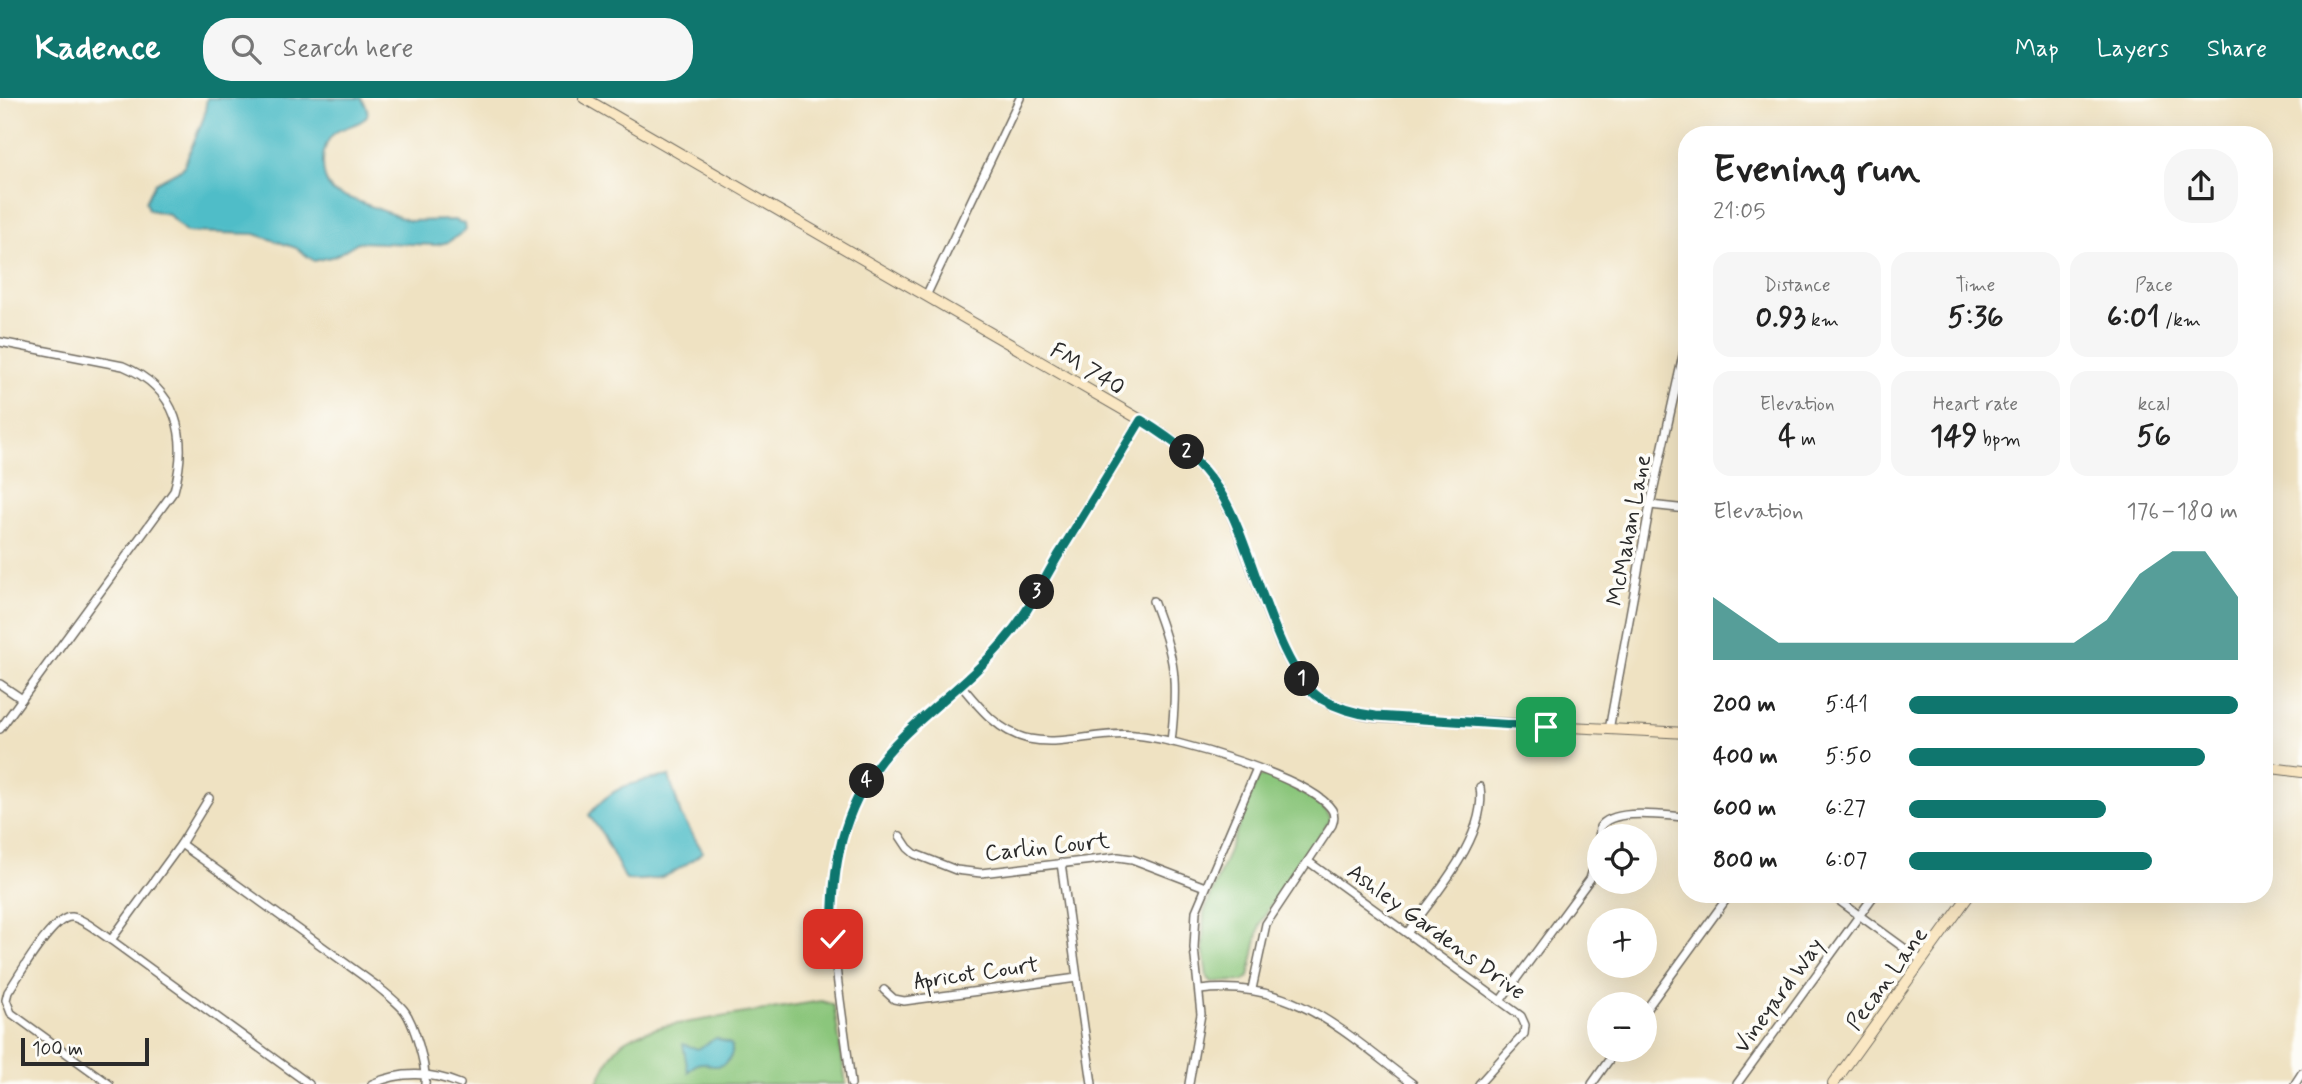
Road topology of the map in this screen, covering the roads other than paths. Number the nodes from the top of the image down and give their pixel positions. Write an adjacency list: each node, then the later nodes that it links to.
1 (584, 98): 3 (main road, FM 740 / FM 740)
2 (1020, 98): 3 (street)
3 (926, 296): 6 (main road, FM 740 / FM 740)
4 (0, 342): 12 (street)
5 (1678, 378): 7 (street, McMahan Lane)
6 (1141, 420): 11 (street); 14 (main road, FM 740 / FM 740)
7 (1650, 505): 8 (street); 14 (street, McMahan Lane)
8 (1678, 508)
9 (1153, 601): 16 (street)
10 (0, 684): 12 (street)
11 (960, 684): 16 (street); 50 (street)
12 (22, 699): 13 (street)
13 (0, 729)
14 (1609, 730): 15 (main road, FM 740 / FM 740)
15 (1678, 733)
16 (1171, 742): 17 (street)
17 (1257, 768): 25 (street); 27 (street)
18 (2273, 769): 19 (main road)
19 (2302, 772)
20 (1480, 788): 33 (street)
21 (209, 798): 24 (street)
22 (1678, 817): 41 (street)
23 (900, 836): 26 (street, Carlin Court)
24 (181, 844): 34 (street); 44 (street)
25 (1309, 862): 33 (street, Ashley Gardens Drive); 37 (street)
26 (1061, 863): 27 (street, Carlin Court); 36 (street)
27 (1205, 887): 39 (street)
28 (1723, 903): 40 (street)
29 (1842, 903): 32 (street)
30 (1868, 903): 32 (street, Vineyard Way)
31 (1964, 903): 35 (main road, Pecan Lane)
32 (1859, 916): 35 (street); 56 (street, Vineyard Way)
33 (1408, 932): 41 (street, Ashley Gardens Drive)
34 (111, 940): 45 (street); 46 (street)
35 (1922, 961): 57 (main road, Pecan Lane)
36 (1077, 978): 38 (street, Apricot Court); 51 (street)
37 (1252, 989): 39 (street); 53 (street)
38 (884, 990)
39 (1200, 990): 52 (street)
40 (1657, 994)
41 (1500, 1001): 54 (street, Ashley Gardens Drive)
42 (1608, 1062): 55 (street)
43 (2302, 1073): 58 (street)
44 (426, 1074): 47 (street); 48 (street); 49 (street)
45 (109, 1084)
46 (309, 1084)
47 (372, 1084)
48 (425, 1084)
49 (460, 1084)
50 (851, 1084)
51 (1092, 1084)
52 (1189, 1084)
53 (1413, 1084)
54 (1479, 1084)
55 (1592, 1084)
56 (1737, 1084)
57 (1833, 1084)
58 (2295, 1084)

